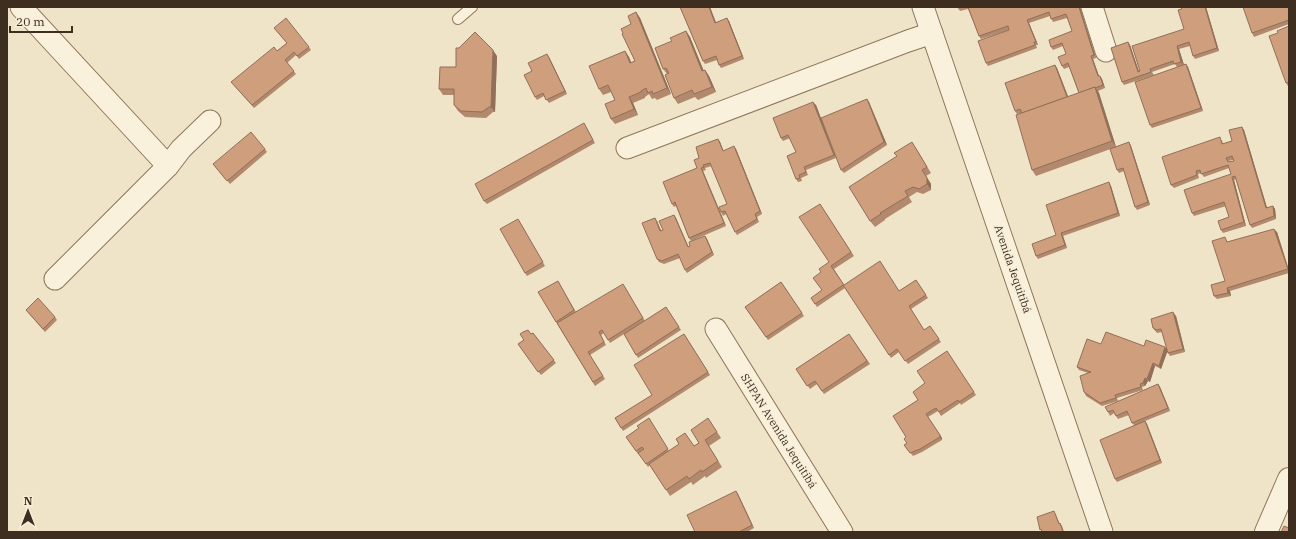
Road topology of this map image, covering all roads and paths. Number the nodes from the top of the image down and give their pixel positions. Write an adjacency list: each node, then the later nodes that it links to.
1 (20, 7): 10 (street)
2 (472, 7): 5 (lane)
3 (924, 7): 6 (street, Avenida Jequitibá)
4 (1092, 7): 7 (street)
5 (458, 19)
6 (932, 33): 9 (street); 15 (street, Avenida Jequitibá)
7 (1106, 51)
8 (210, 121): 10 (street)
9 (627, 148)
10 (168, 166): 11 (street)
11 (55, 279)
12 (716, 329): 14 (street, SHPAN Avenida Jequitibá)
13 (1289, 479): 16 (street)
14 (842, 532)
15 (1102, 532)
16 (1266, 532)

